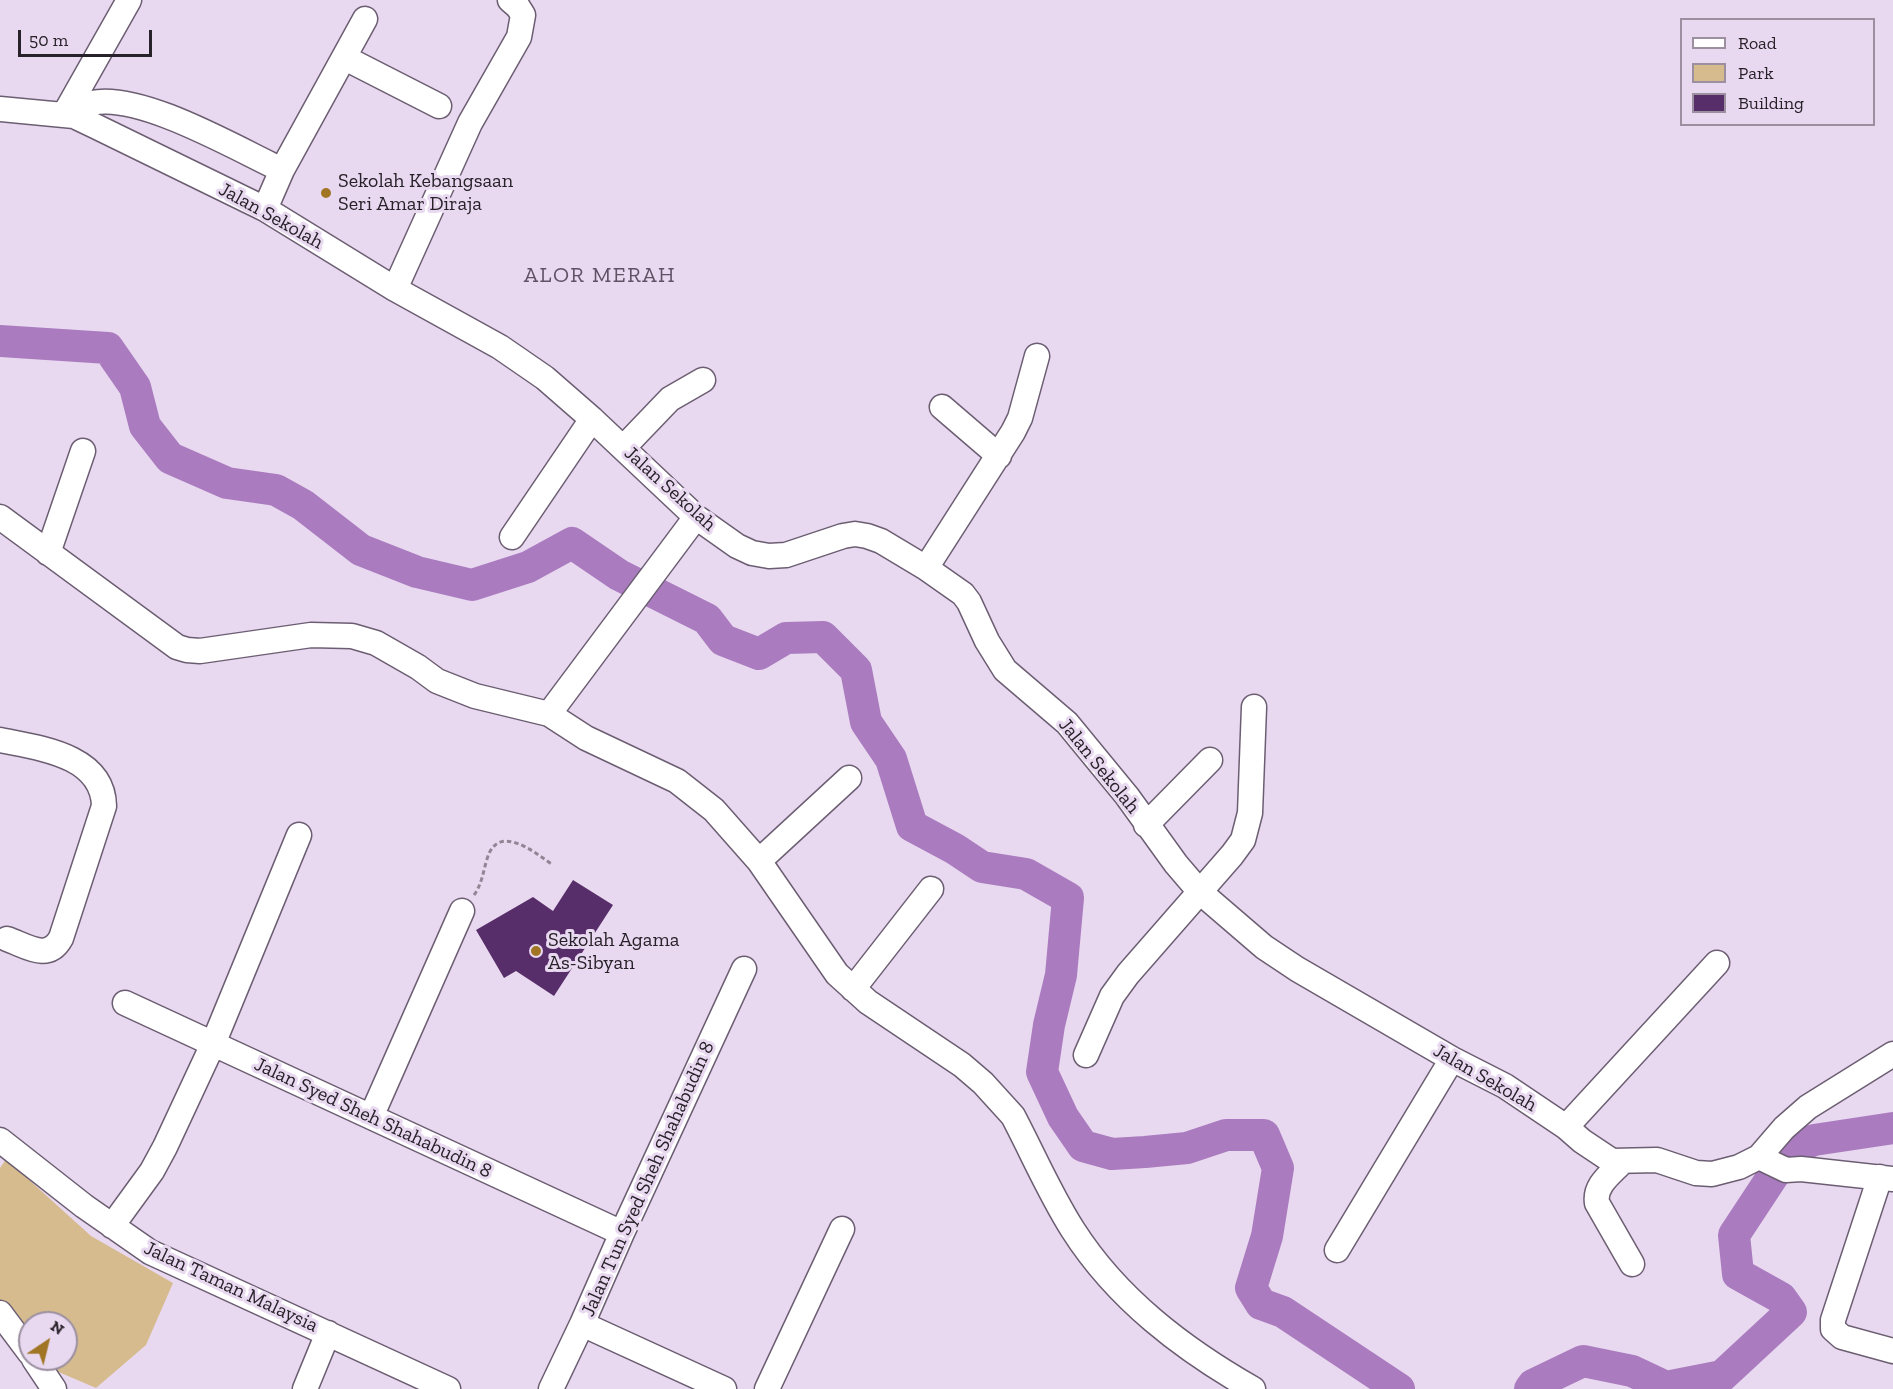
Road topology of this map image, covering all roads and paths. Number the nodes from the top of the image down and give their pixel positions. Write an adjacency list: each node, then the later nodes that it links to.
1 (129, 0): 7 (street)
2 (510, 0): 10 (street)
3 (365, 19): 4 (street)
4 (345, 58): 5 (street); 8 (street)
5 (439, 106)
6 (0, 108): 7 (street, Jalan Sekolah)
7 (69, 116): 8 (street); 9 (street, Jalan Sekolah)
8 (282, 170): 9 (street)
9 (265, 209): 10 (street, Jalan Sekolah)
10 (395, 290): 14 (street, Jalan Sekolah)
11 (1036, 356): 17 (street)
12 (703, 380): 15 (street)
13 (942, 407): 17 (street)
14 (592, 419): 15 (street, Jalan Sekolah); 20 (street)
15 (623, 448): 19 (street, Jalan Sekolah)
16 (83, 451): 21 (street)
17 (999, 456): 22 (street)
18 (0, 517): 21 (street)
19 (696, 517): 22 (street, Jalan Sekolah); 24 (street)
20 (512, 537)
21 (48, 553): 24 (street)
22 (926, 568): 28 (street, Jalan Sekolah)
23 (1254, 706): 33 (street)
24 (549, 714): 30 (street)
25 (0, 740): 35 (street)
26 (1210, 760): 28 (street)
27 (849, 778): 30 (street)
28 (1146, 825): 33 (street, Jalan Sekolah)
29 (299, 835): 40 (street)
30 (759, 861): 38 (street)
31 (554, 864): 34 (path)
32 (931, 889): 38 (street)
33 (1200, 892): 42 (street); 43 (street, Jalan Sekolah)
34 (462, 911): 44 (street)
35 (7, 939)
36 (1717, 963): 45 (street)
37 (744, 969): 52 (street, Jalan Tun Syed Sheh Shahabudin 8)
38 (853, 989): 67 (street)
39 (124, 1003): 40 (street, Jalan Syed Sheh Shahabudin 8)
40 (213, 1044): 44 (street, Jalan Syed Sheh Shahabudin 8); 50 (street)
41 (1893, 1054): 48 (street, Jalan Sekolah)
42 (1086, 1055)
43 (1452, 1059): 45 (street, Jalan Sekolah); 53 (street)
44 (371, 1117): 52 (street, Jalan Syed Sheh Shahabudin 8)
45 (1566, 1127): 47 (street, Jalan Sekolah)
46 (0, 1140): 50 (street, Jalan Taman Malaysia)
47 (1623, 1161): 48 (street, Jalan Sekolah); 54 (street)
48 (1771, 1163): 49 (street)
49 (1886, 1178): 59 (street)
50 (112, 1226): 57 (street, Jalan Taman Malaysia)
51 (842, 1229): 66 (street)
52 (622, 1233): 56 (street, Jalan Tun Syed Sheh Shahabudin 8)
53 (1337, 1250)
54 (1632, 1264)
55 (0, 1313): 58 (street)
56 (582, 1324): 64 (street, Jalan Tun Syed Sheh Shahabudin 8); 65 (street)
57 (328, 1333): 62 (street); 63 (street, Jalan Taman Malaysia)
58 (18, 1337)
59 (1893, 1351)
60 (42, 1371): 61 (street)
61 (54, 1389)
62 (305, 1389)
63 (448, 1389)
64 (551, 1389)
65 (724, 1389)
66 (767, 1389)
67 (1253, 1389)

